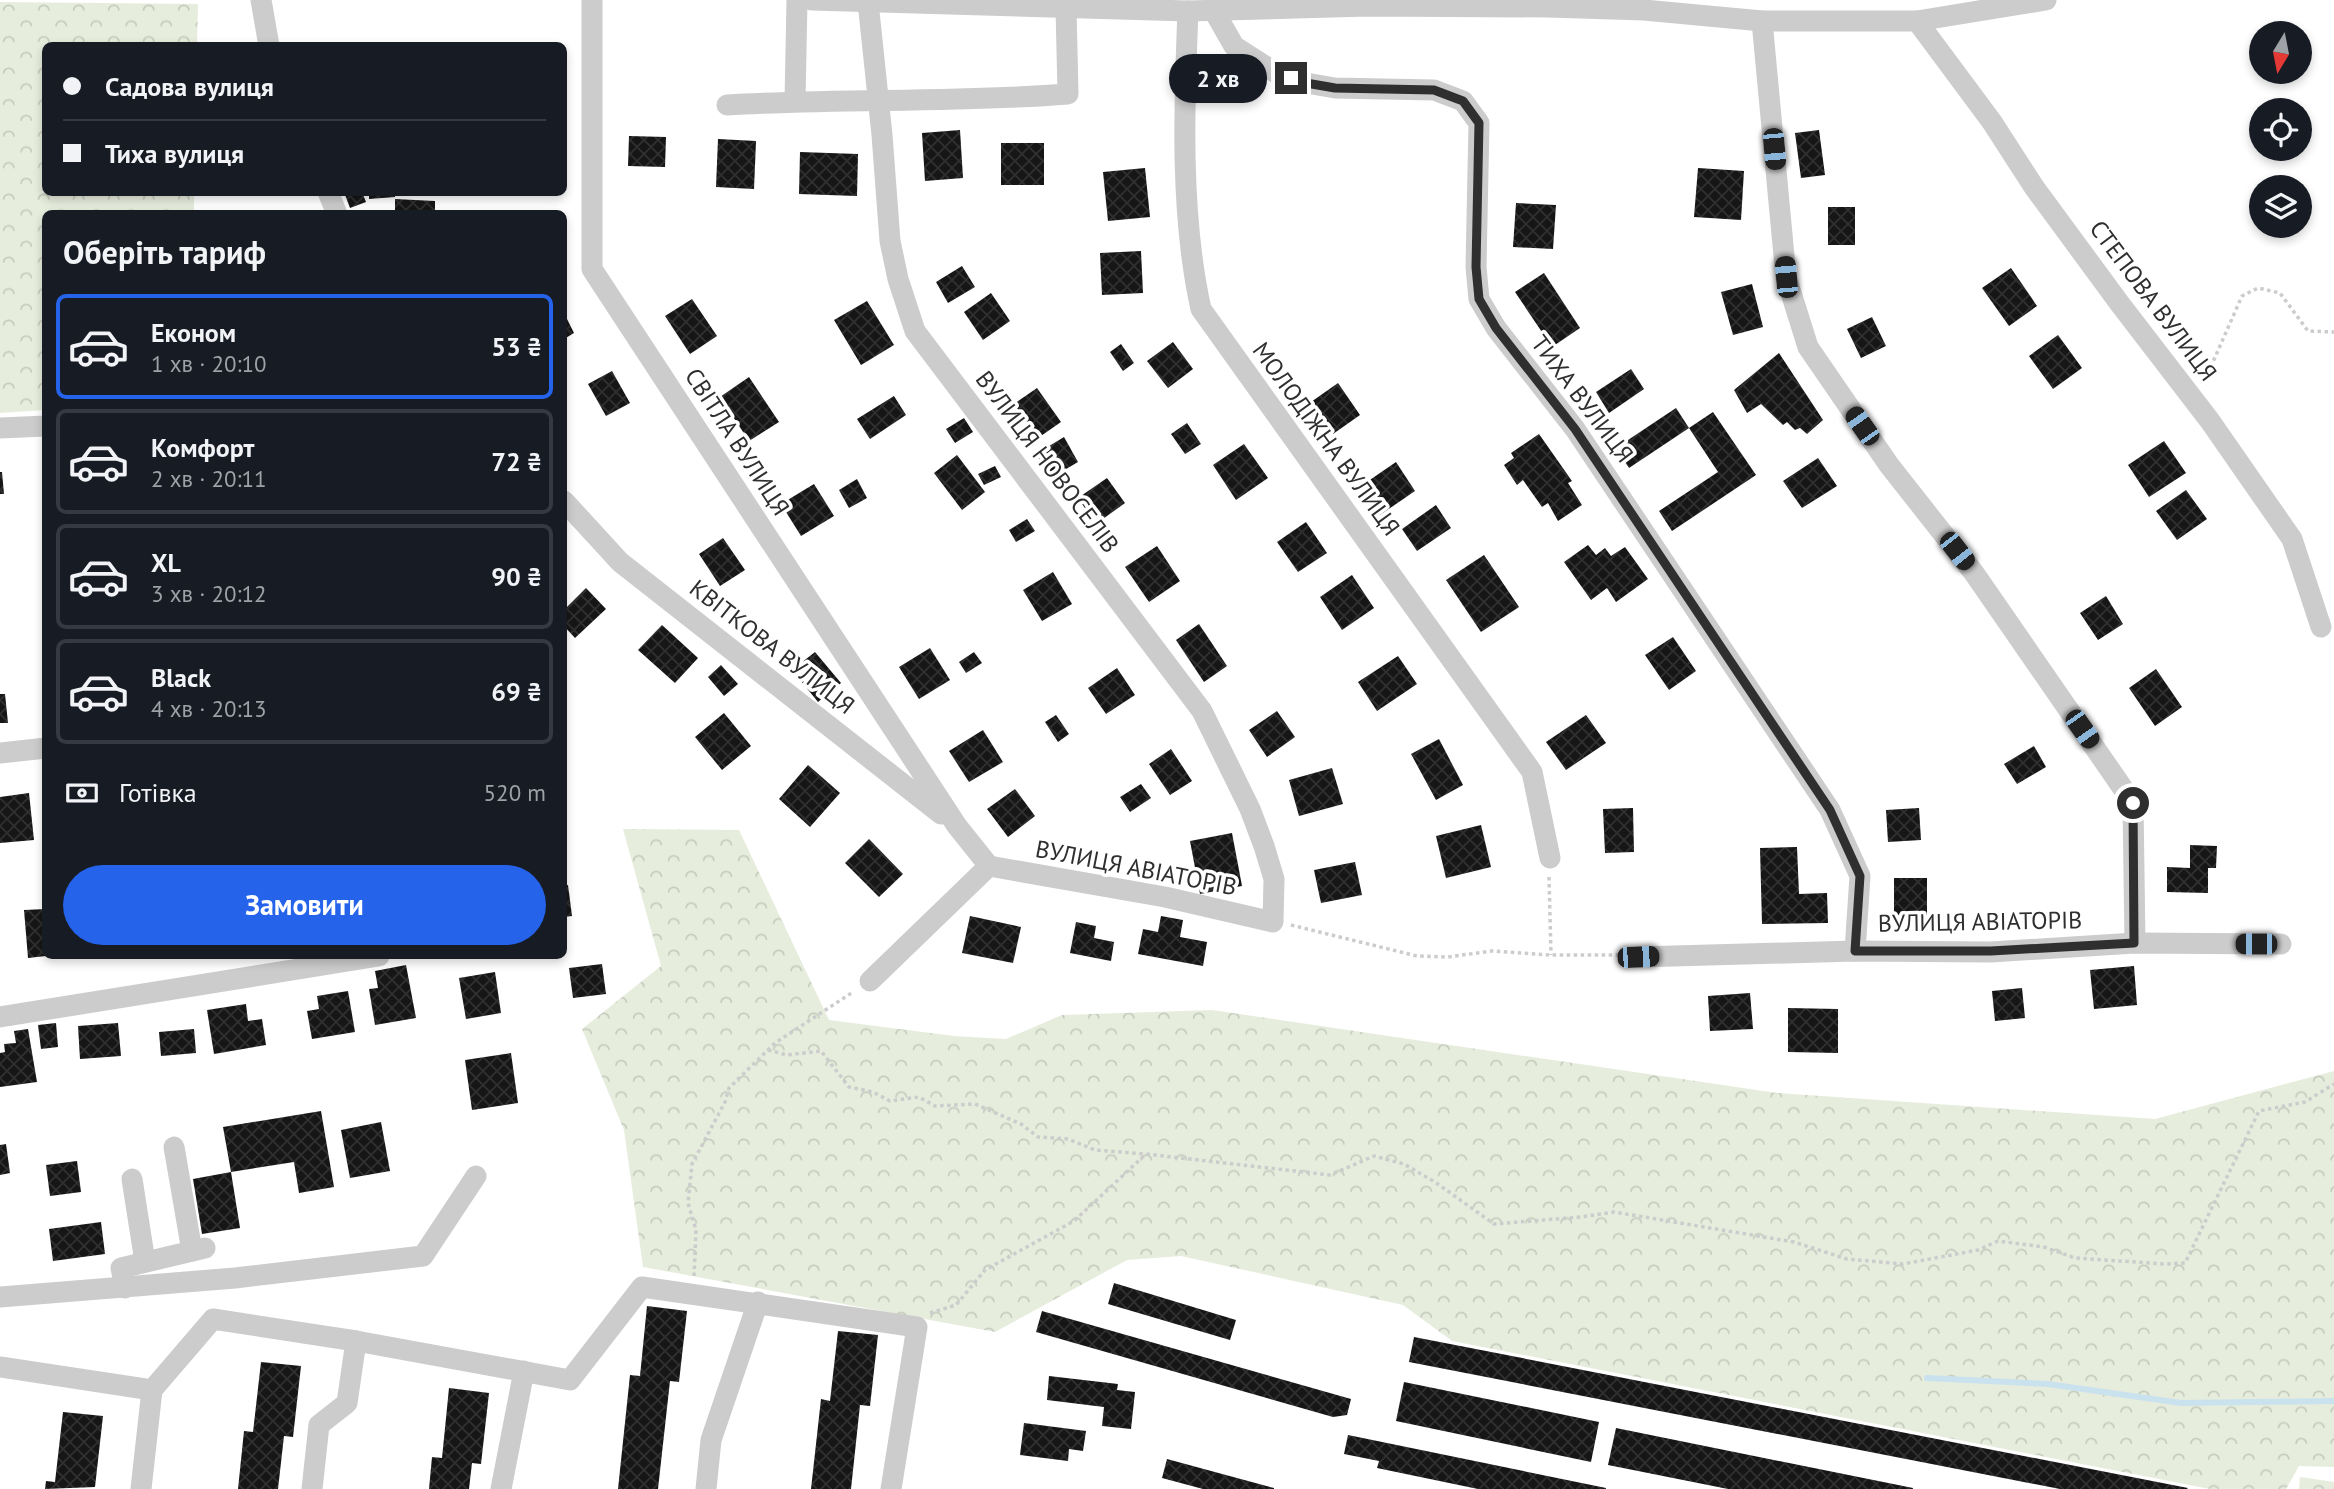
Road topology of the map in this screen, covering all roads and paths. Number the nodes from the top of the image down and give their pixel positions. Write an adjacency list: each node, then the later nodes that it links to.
1 (261, 0): 12 (street)
2 (592, 0): 24 (street, СВІТЛА ВУЛИЦЯ)
3 (797, 0): 13 (street)
4 (812, 0): 6 (street)
5 (2046, 0): 11 (street)
6 (867, 2): 7 (street); 14 (street, ВУЛИЦЯ НОВОСЕЛІВ)
7 (1066, 8): 8 (street); 14 (street)
8 (1188, 11): 9 (street); 25 (street, МОЛОДІЖНА ВУЛИЦЯ)
9 (1214, 11): 10 (street); 30 (street, ТИХА ВУЛИЦЯ)
10 (1762, 21): 11 (street); 28 (street)
11 (1917, 21): 17 (street, СТЕПОВА ВУЛИЦЯ)
12 (269, 42)
13 (795, 101): 14 (street); 15 (street)
14 (877, 101): 27 (street, ВУЛИЦЯ НОВОСЕЛІВ)
15 (727, 106)
16 (2334, 332): 17 (path)
17 (2195, 402): 21 (street, СТЕПОВА ВУЛИЦЯ)
18 (42, 426): 19 (street)
19 (0, 428)
20 (567, 504): 24 (street, КВІТКОВА ВУЛИЦЯ)
21 (2320, 626)
22 (42, 748): 23 (street)
23 (0, 753)
24 (957, 826): 26 (street, СВІТЛА ВУЛИЦЯ)
25 (1550, 858): 31 (path)
26 (989, 866): 27 (street, ВУЛИЦЯ АВІАТОРІВ); 34 (street)
27 (1273, 922): 31 (path)
28 (2134, 943): 29 (street, ВУЛИЦЯ АВІАТОРІВ); 30 (street, ВУЛИЦЯ АВІАТОРІВ)
29 (2281, 944)
30 (1855, 951): 32 (street, ВУЛИЦЯ АВІАТОРІВ)
31 (1551, 955): 32 (path)
32 (1638, 957)
33 (360, 959): 35 (street)
34 (870, 981): 36 (path)
35 (0, 1017)
36 (768, 1050): 39 (path); 44 (path)
37 (2334, 1084): 39 (path)
38 (174, 1147): 42 (street)
39 (1146, 1154): 47 (path)
40 (476, 1176): 43 (street)
41 (132, 1179): 42 (street)
42 (145, 1262): 43 (street)
43 (125, 1288): 45 (street)
44 (693, 1293): 46 (street); 50 (street)
45 (0, 1297)
46 (758, 1302): 47 (street); 55 (street)
47 (898, 1324): 56 (street)
48 (356, 1341): 50 (street); 51 (street); 53 (street)
49 (0, 1367): 51 (street)
50 (524, 1371): 54 (street)
51 (152, 1390): 52 (street)
52 (141, 1489)
53 (312, 1489)
54 (501, 1489)
55 (706, 1489)
56 (891, 1489)

